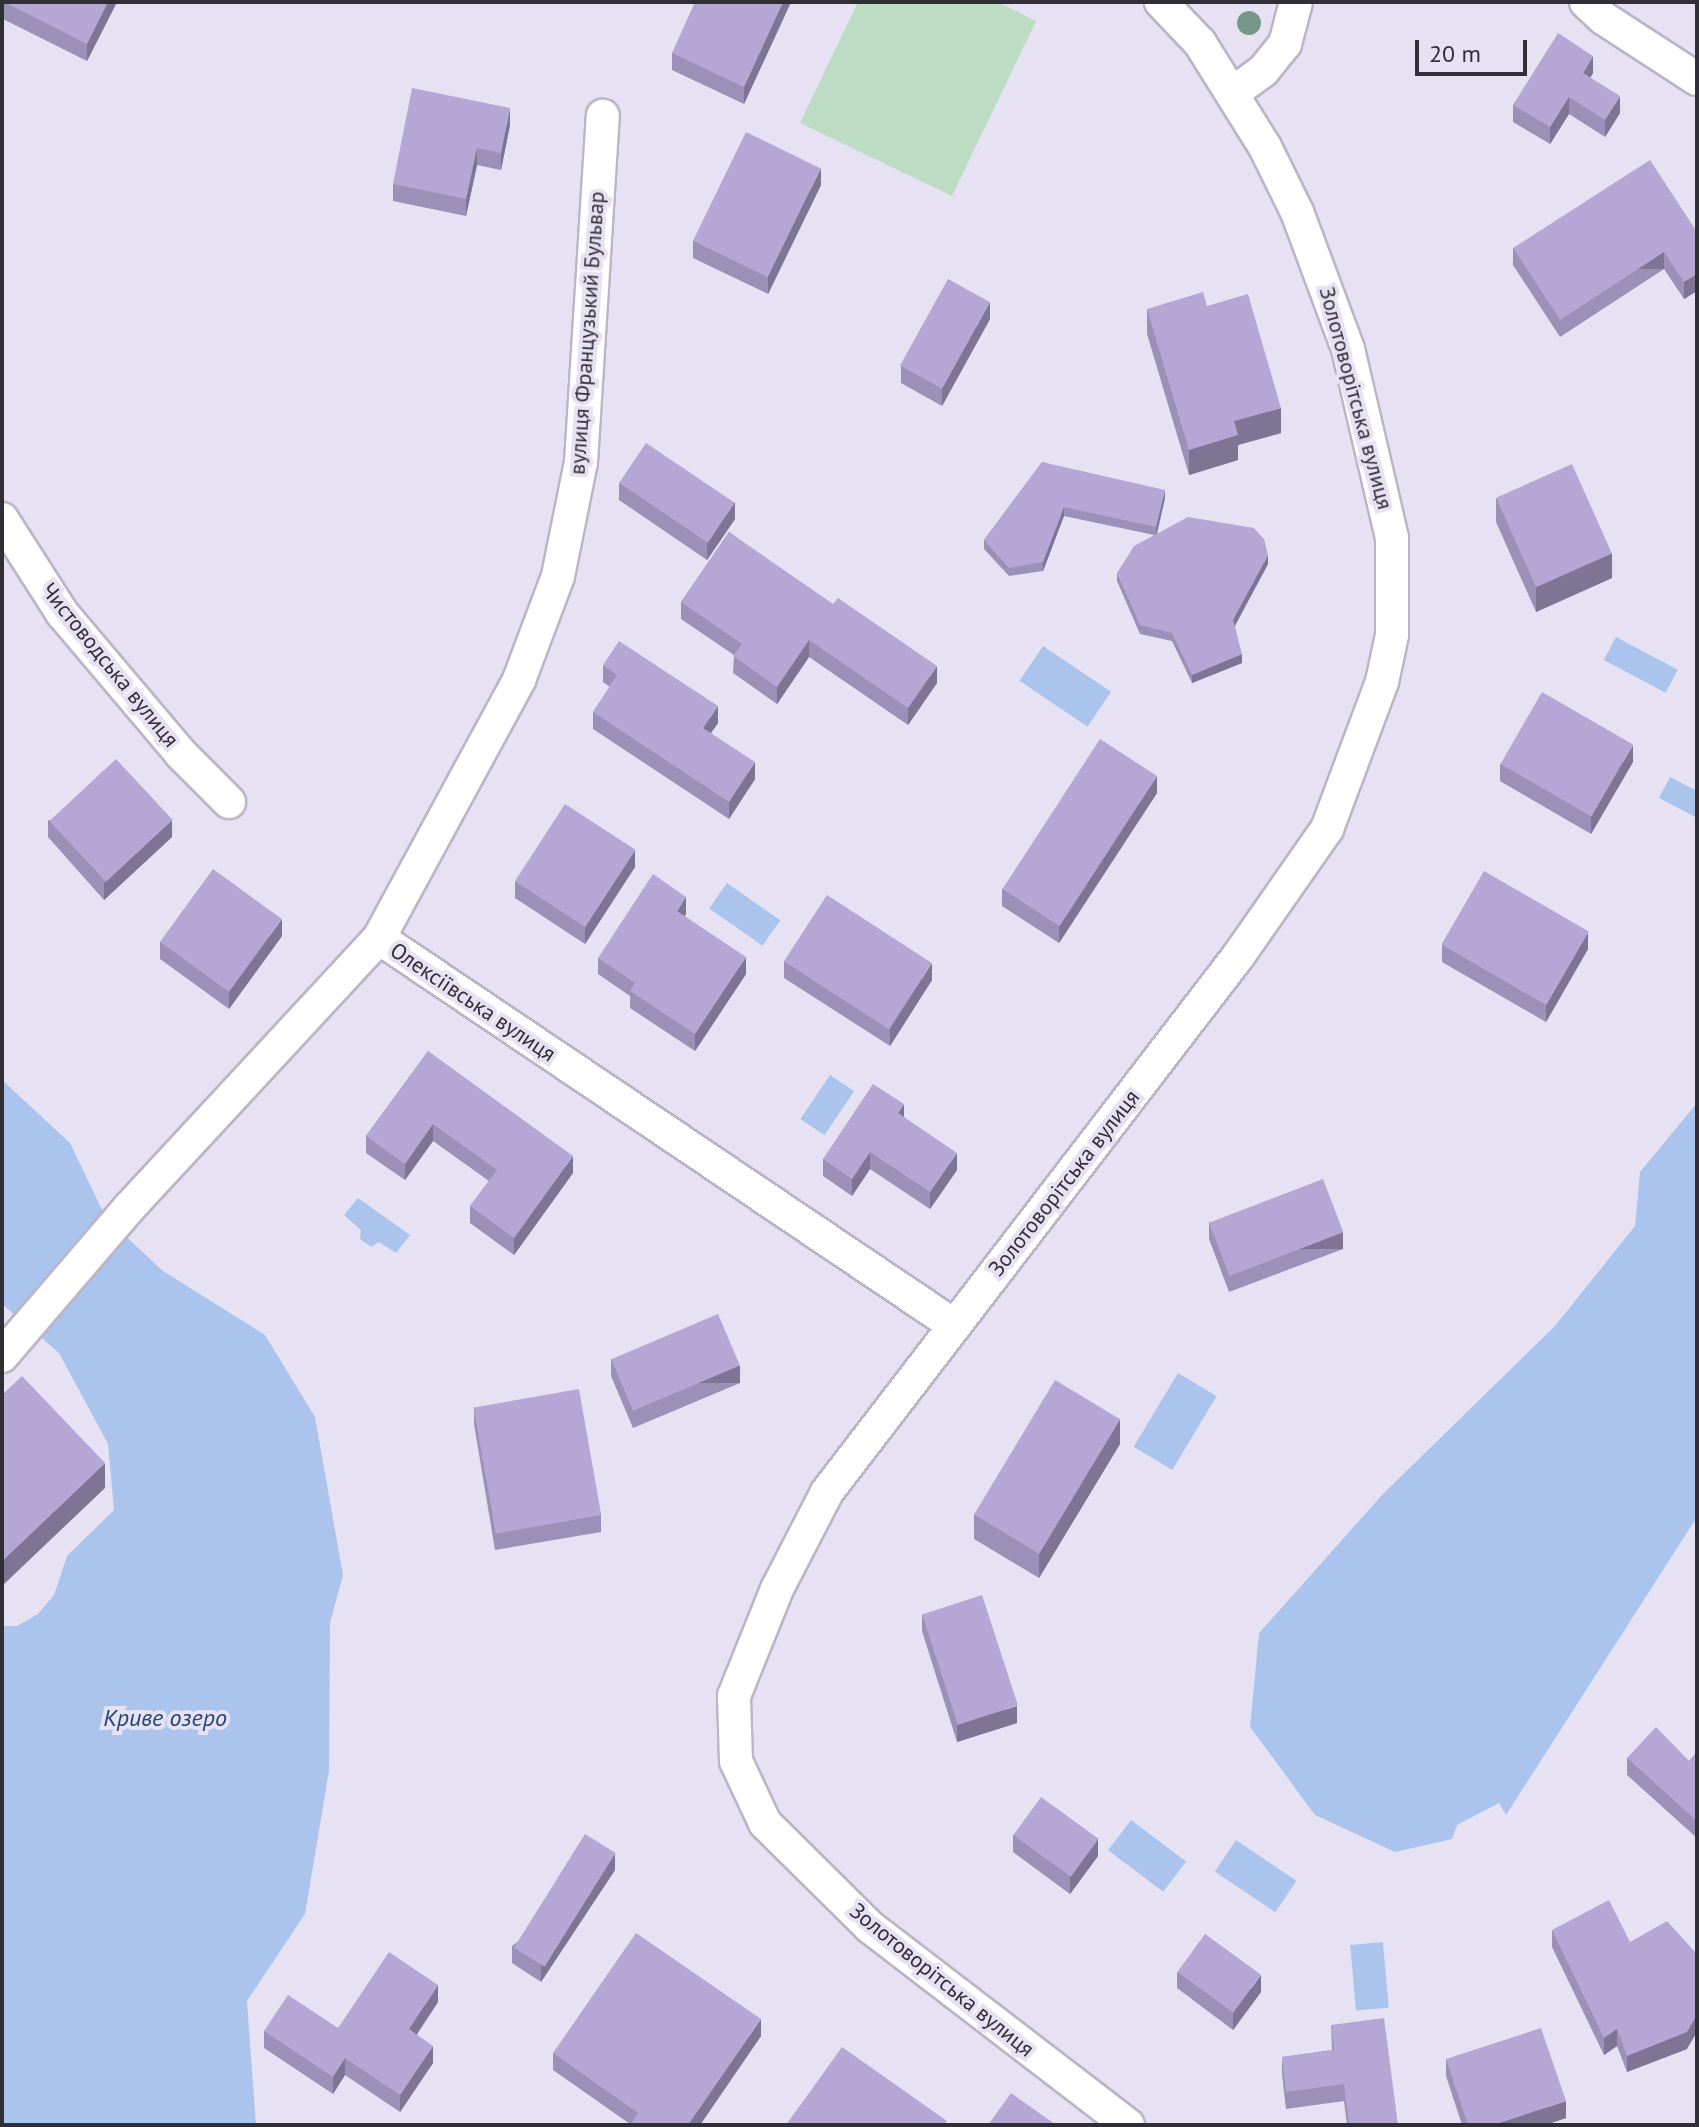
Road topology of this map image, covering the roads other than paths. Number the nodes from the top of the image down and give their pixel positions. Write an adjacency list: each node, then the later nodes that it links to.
1 (1161, 2): 5 (street, Золотоворітська вулиця)
2 (1296, 2): 5 (street)
3 (1586, 2): 4 (street)
4 (1697, 79)
5 (1234, 92): 10 (street, Золотоворітська вулиця)
6 (603, 116): 9 (street, вулиця Французький Бульвар)
7 (2, 519): 8 (street, Чистоводська вулиця)
8 (229, 802)
9 (379, 938): 10 (street, Олексіївська вулиця); 11 (street, Олексіївська вулиця)
10 (955, 1326): 12 (street, Золотоворітська вулиця)
11 (7, 1351)
12 (1128, 2125)

